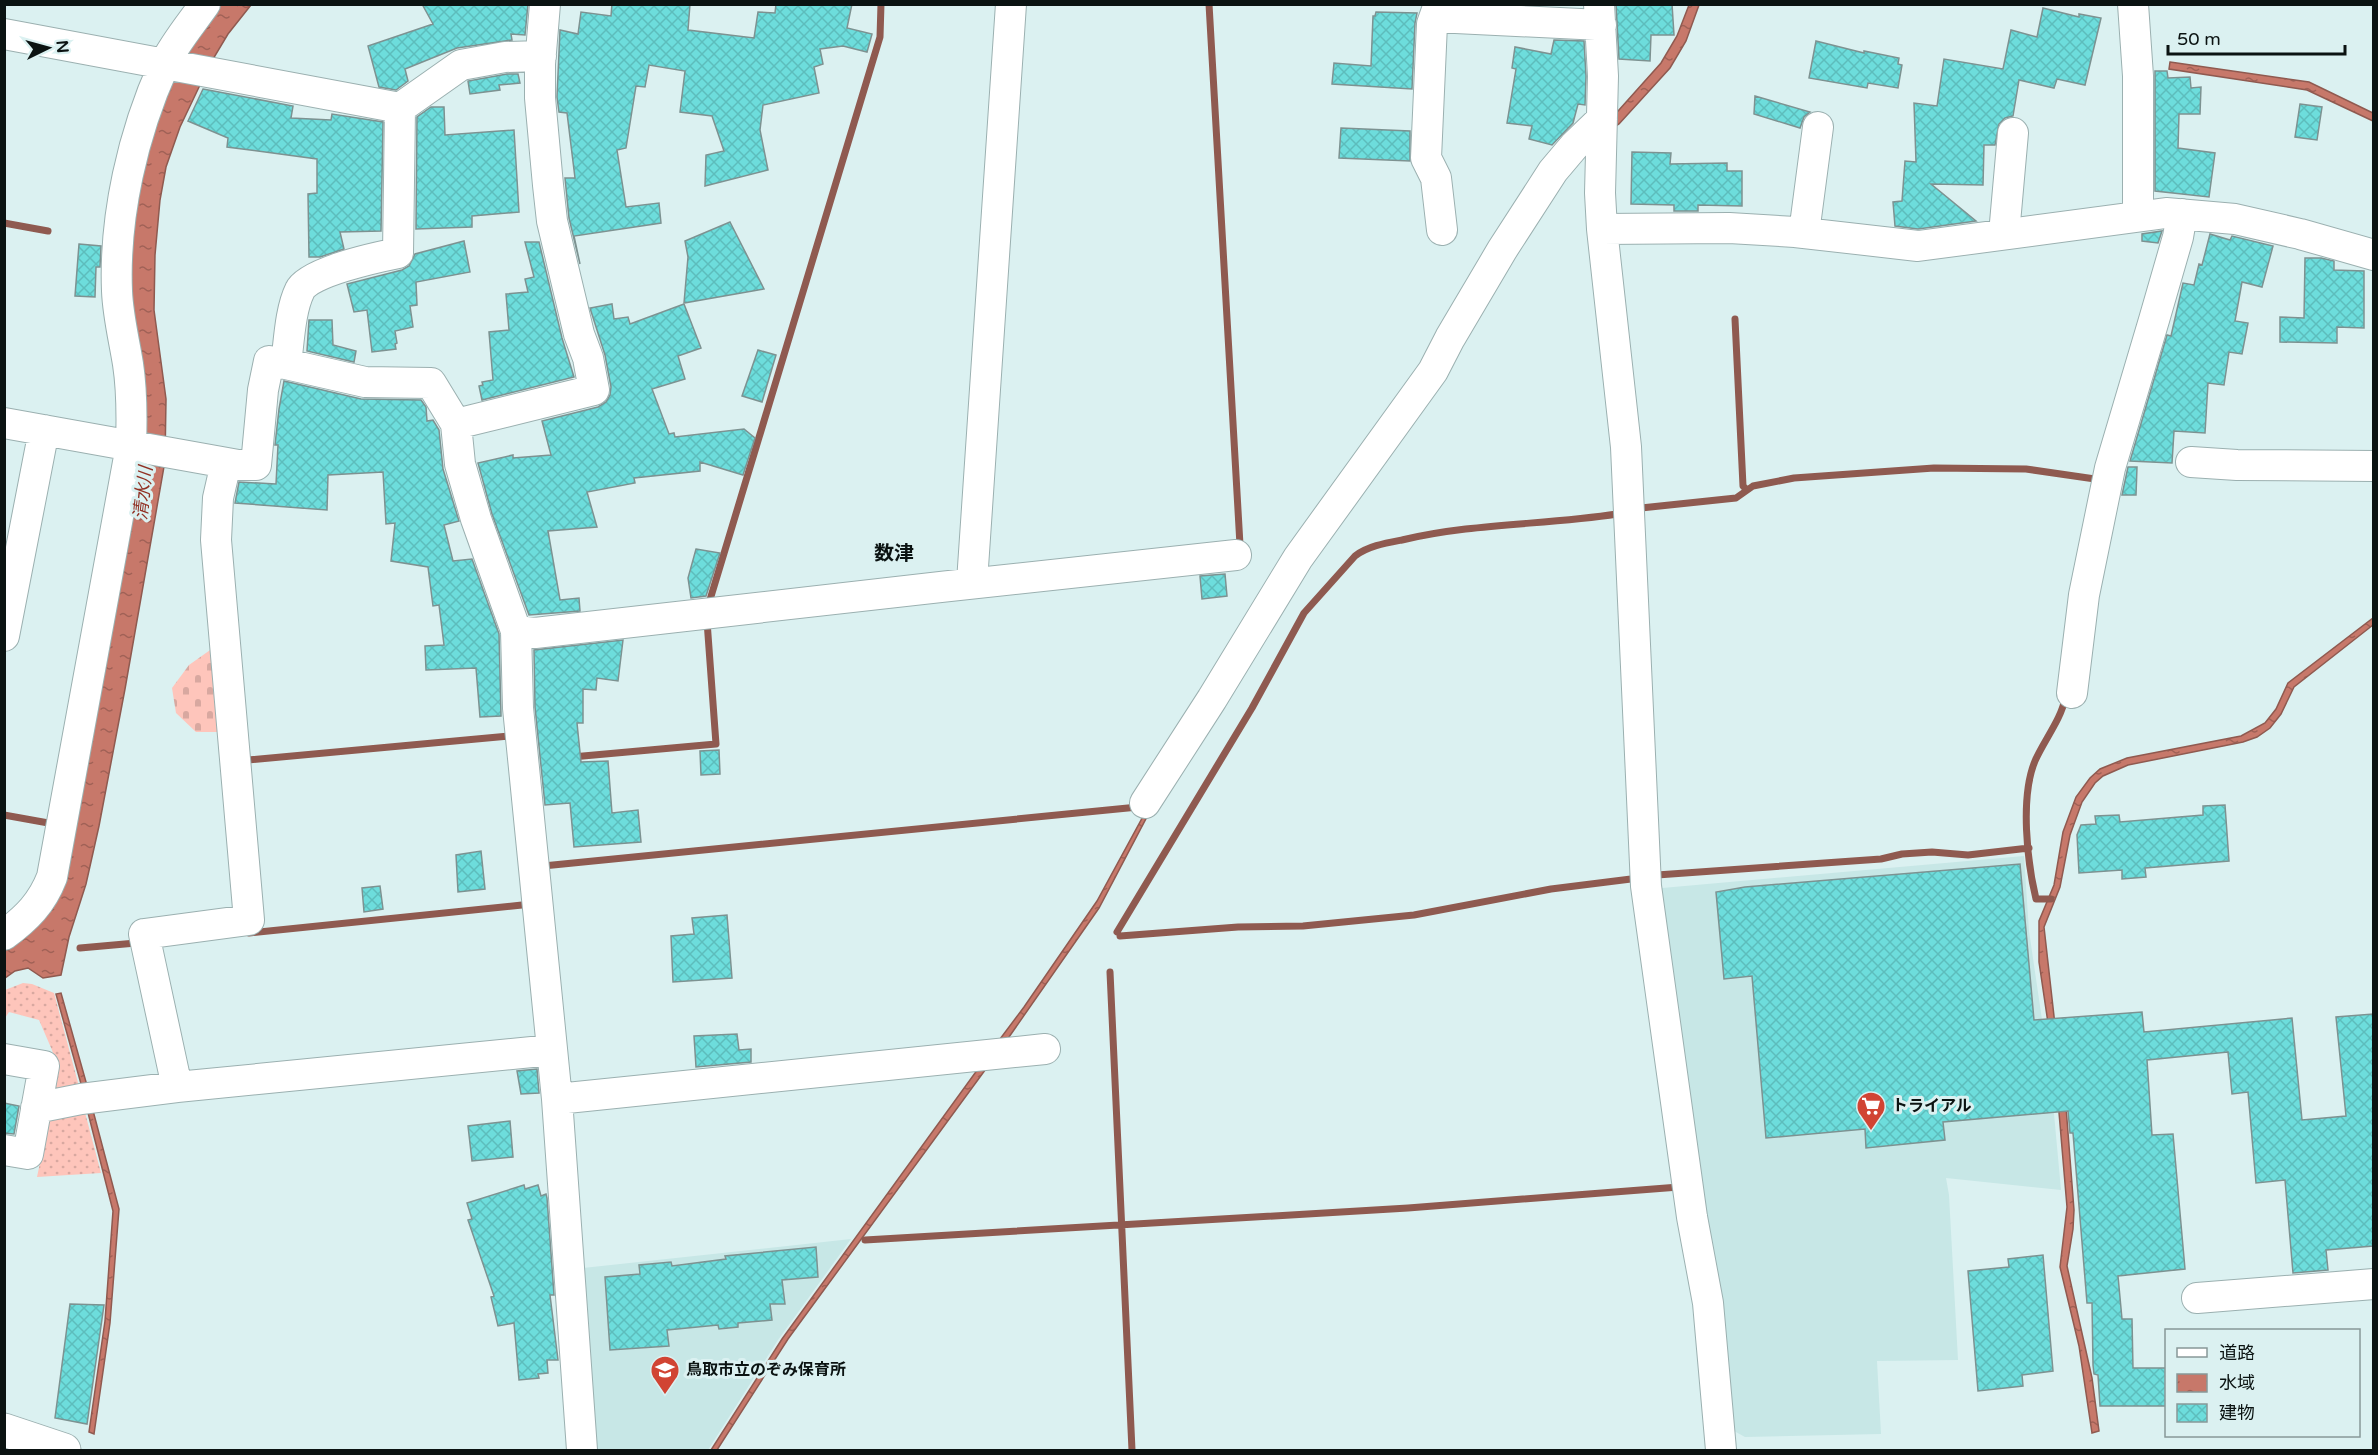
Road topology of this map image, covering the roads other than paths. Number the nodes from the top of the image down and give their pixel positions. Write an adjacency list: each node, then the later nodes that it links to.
1 (205, 4): 9 (street)
2 (545, 4): 8 (street)
3 (1011, 4): 30 (street)
4 (2133, 4): 15 (street)
5 (1437, 11): 6 (street); 17 (street)
6 (1600, 15): 11 (street)
7 (4, 34): 9 (street)
8 (541, 56): 10 (street); 23 (street)
9 (165, 64): 10 (street); 25 (street)
10 (400, 108): 21 (street)
11 (1602, 118): 16 (street); 34 (street)
12 (1818, 127): 18 (street)
13 (2013, 133): 19 (street)
14 (2182, 214): 15 (street); 20 (street); 33 (street)
15 (2138, 216): 19 (street)
16 (1602, 229): 18 (street); 48 (street)
17 (1442, 230)
18 (1804, 233): 19 (street)
19 (2004, 234)
20 (2373, 255)
21 (286, 364): 23 (street); 27 (street)
22 (4, 423): 24 (street)
23 (456, 424): 31 (street)
24 (44, 430): 25 (street); 32 (street)
25 (131, 446): 27 (street); 35 (street)
26 (2191, 462): 28 (street)
27 (226, 463): 39 (street)
28 (2373, 466)
29 (1236, 555): 30 (street)
30 (972, 582): 31 (street)
31 (516, 631): 37 (street)
32 (4, 636)
33 (2072, 693)
34 (1145, 803)
35 (4, 935)
36 (1045, 1049): 40 (street)
37 (552, 1050): 39 (street); 40 (street)
38 (4, 1059): 41 (street)
39 (177, 1087): 41 (street)
40 (557, 1099): 47 (street)
41 (36, 1108): 42 (street)
42 (4, 1150)
43 (2373, 1284): 44 (street)
44 (2197, 1298)
45 (4, 1430): 46 (main road)
46 (64, 1450)
47 (582, 1450)
48 (1721, 1450)

